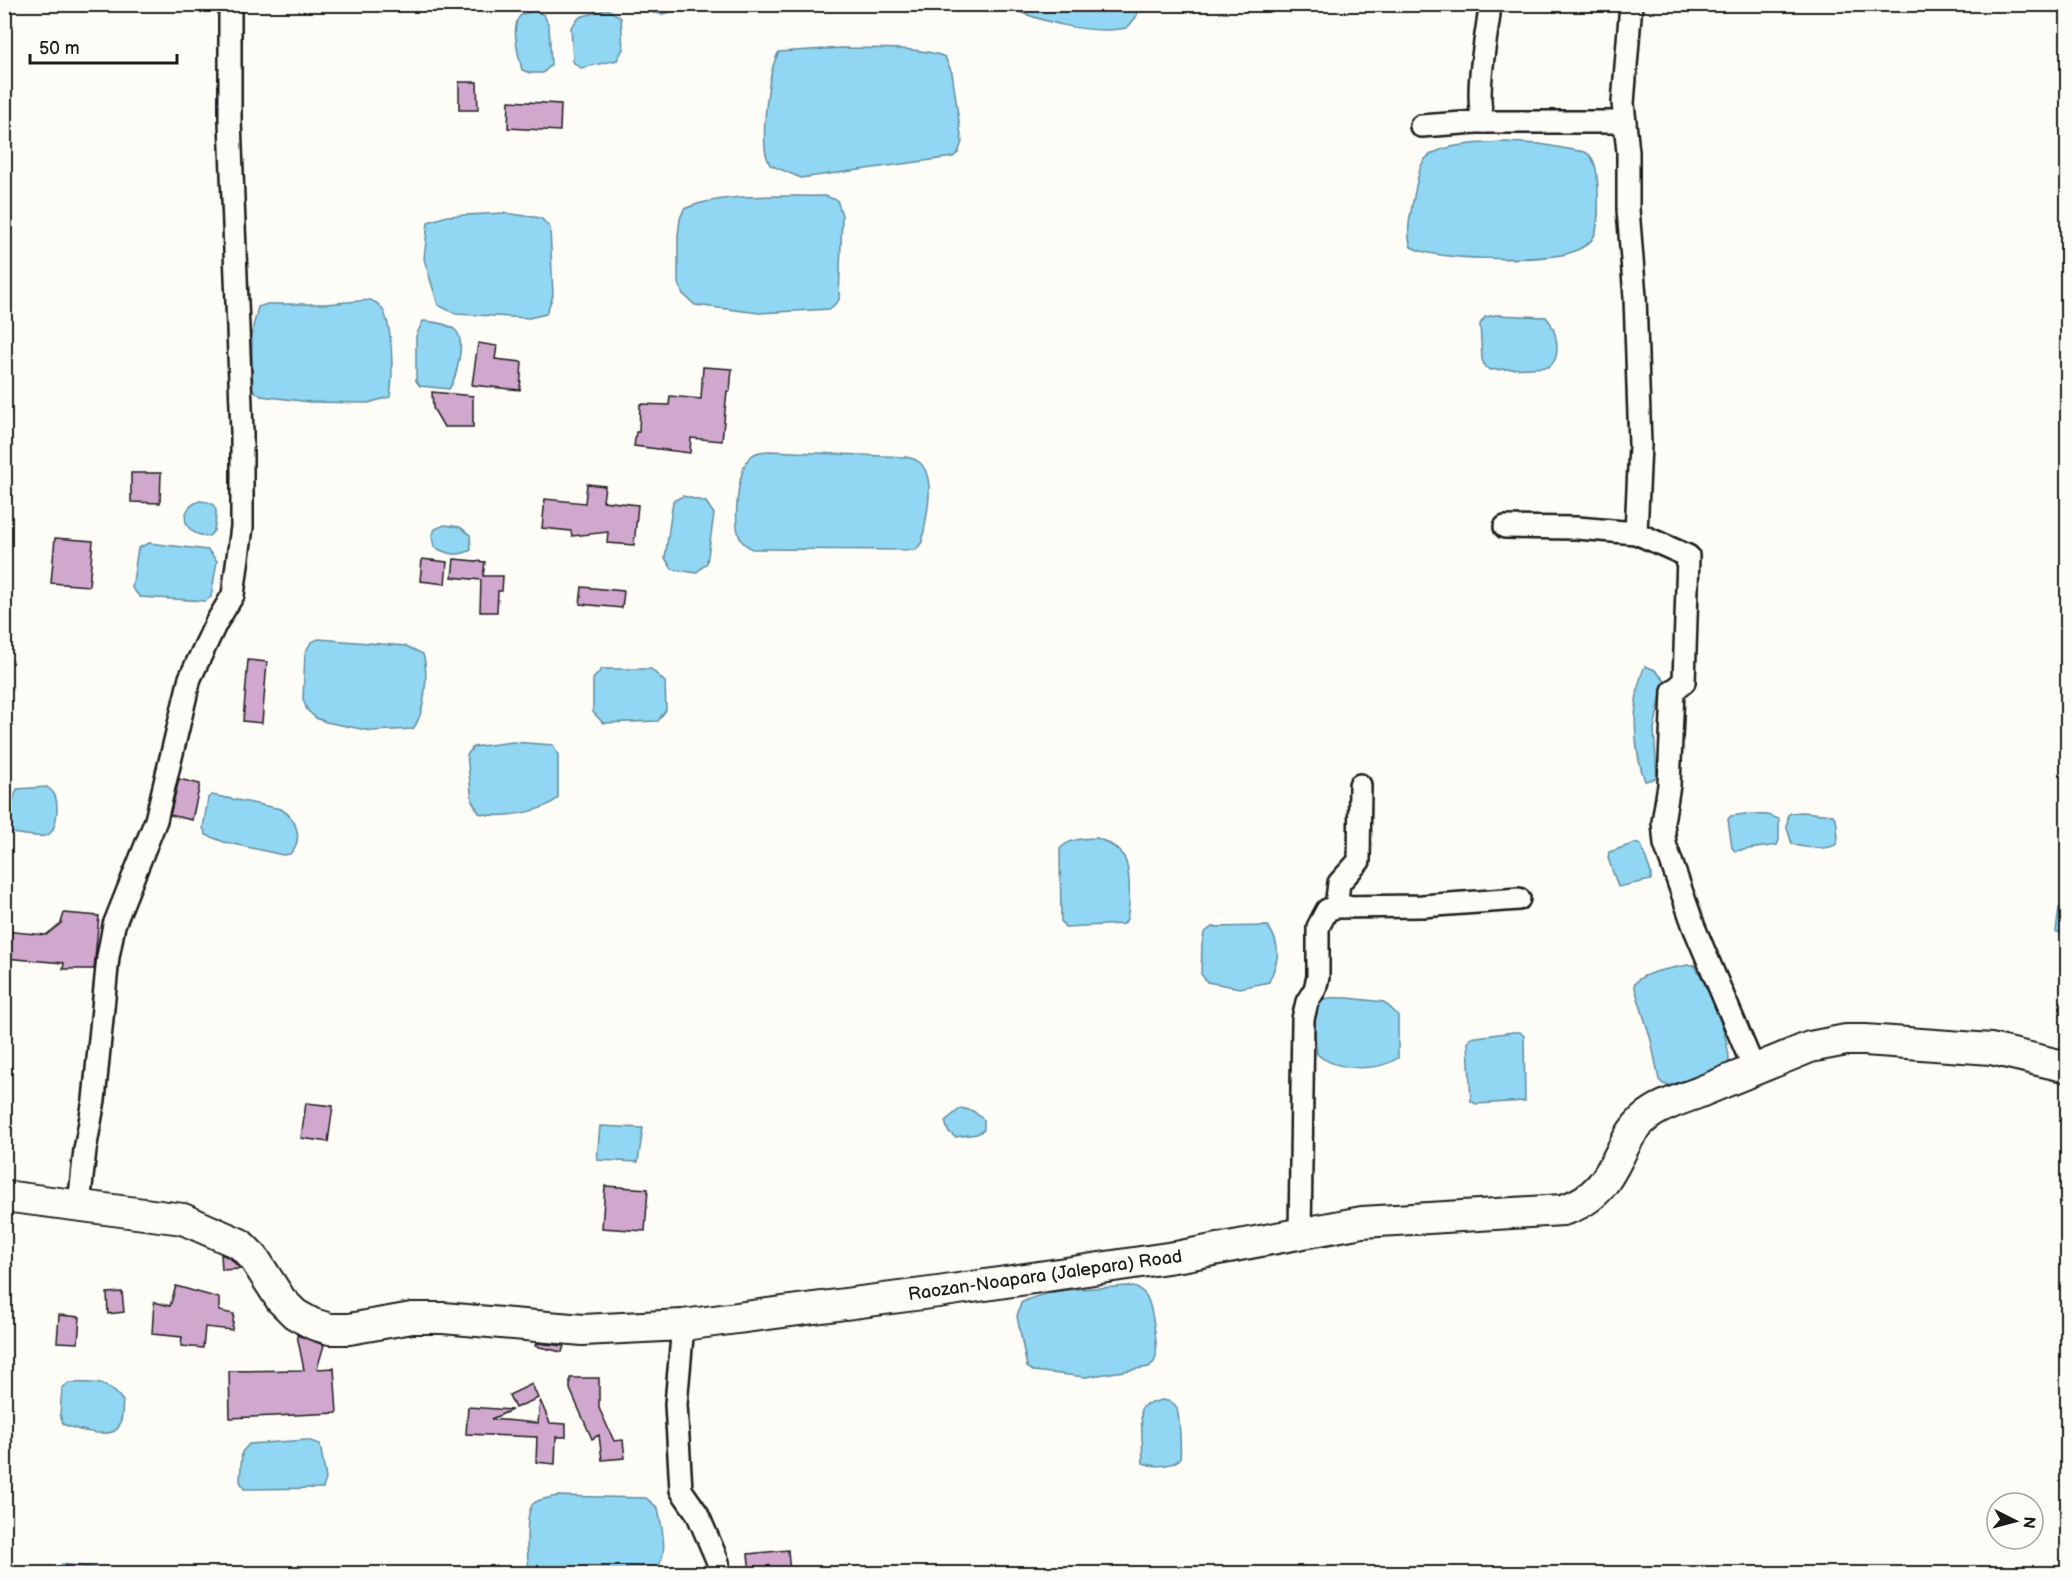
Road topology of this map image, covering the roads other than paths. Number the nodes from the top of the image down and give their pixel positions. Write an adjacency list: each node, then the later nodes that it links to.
1 (230, 4): 15 (street)
2 (1630, 4): 5 (street)
3 (1489, 15): 4 (street)
4 (1485, 122): 5 (street); 6 (street)
5 (1625, 122): 8 (street)
6 (1421, 126)
7 (1505, 527): 8 (street)
8 (1636, 533): 13 (street)
9 (1360, 785): 11 (street)
10 (1519, 899): 11 (street)
11 (1336, 907): 16 (street)
12 (2067, 1067): 13 (main road, Raozan-Noapara (Jalepara) Road)
13 (1754, 1069): 16 (main road, Raozan-Noapara (Jalepara) Road)
14 (4, 1196): 15 (main road, Raozan-Noapara (Jalepara) Road)
15 (79, 1205): 17 (main road, Raozan-Noapara (Jalepara) Road)
16 (1300, 1234): 17 (main road, Raozan-Noapara (Jalepara) Road)
17 (683, 1325): 18 (street)
18 (719, 1574)

